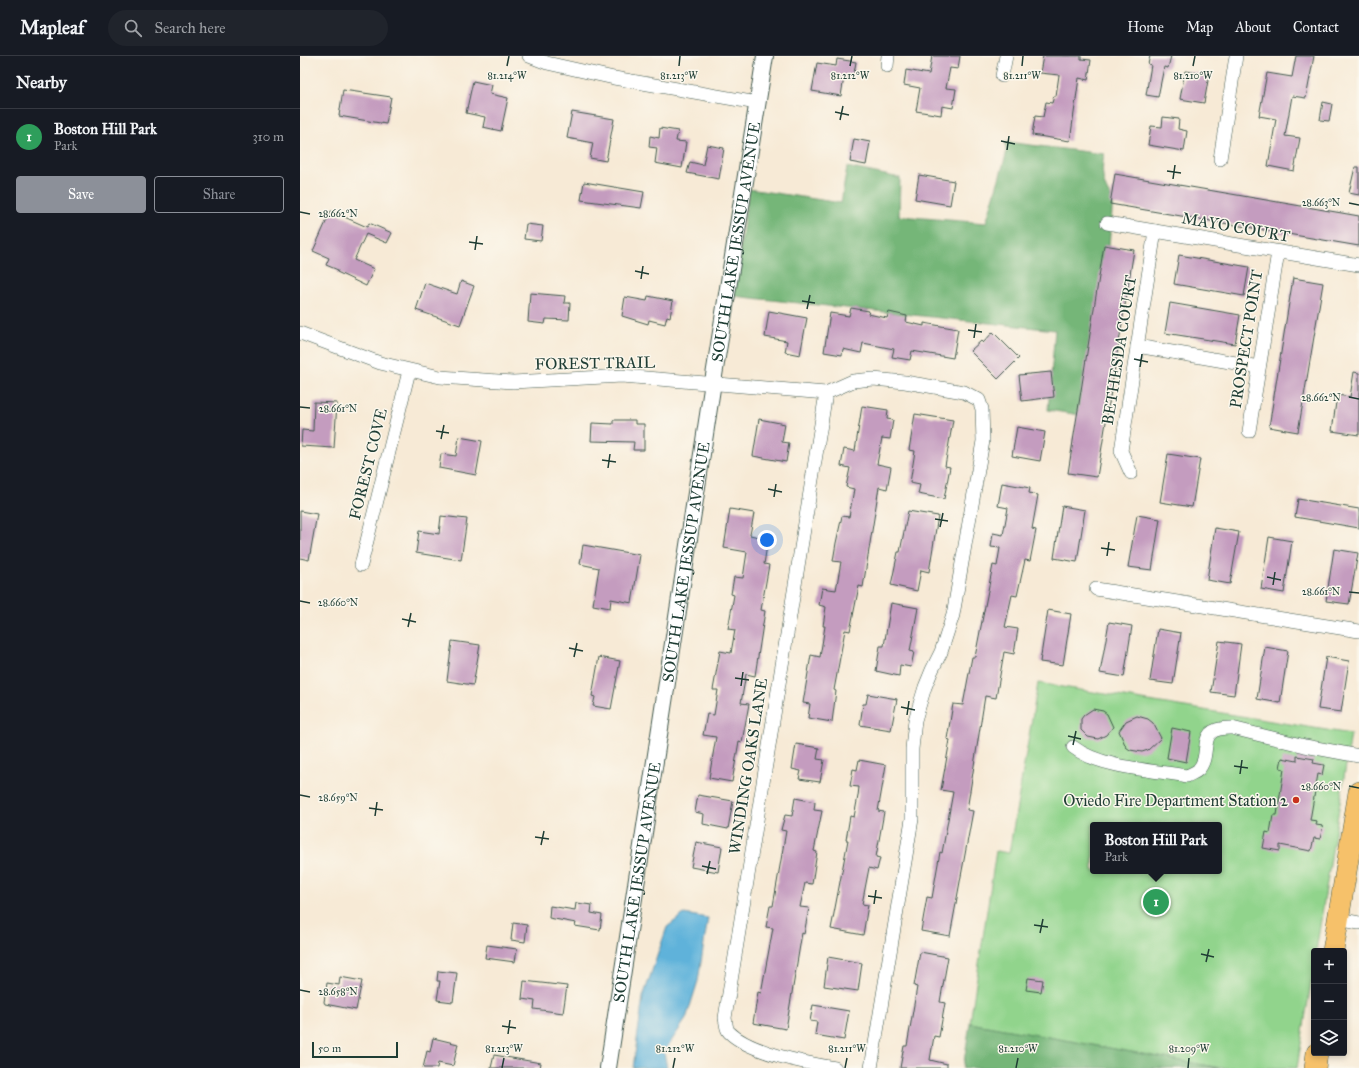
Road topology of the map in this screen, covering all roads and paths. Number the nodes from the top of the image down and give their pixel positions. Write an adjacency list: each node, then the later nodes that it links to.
1 (529, 56): 6 (street)
2 (765, 56): 6 (street, SOUTH LAKE JESSUP AVENUE)
3 (1006, 56): 5 (street)
4 (1236, 56): 7 (street)
5 (1002, 76)
6 (757, 104): 16 (street, SOUTH LAKE JESSUP AVENUE)
7 (1220, 159)
8 (1107, 223): 9 (street, MAYO COURT)
9 (1155, 231): 10 (street, MAYO COURT); 13 (street, BETHESDA COURT)
10 (1278, 252): 11 (street, MAYO COURT); 14 (street, PROSPECT POINT)
11 (1359, 265)
12 (300, 332): 15 (street, FOREST TRAIL)
13 (1137, 346): 14 (street); 19 (street, BETHESDA COURT)
14 (1259, 367): 18 (street, PROSPECT POINT)
15 (409, 371): 16 (street, FOREST TRAIL); 20 (street, FOREST COVE)
16 (713, 382): 17 (street, FOREST TRAIL); 30 (street, SOUTH LAKE JESSUP AVENUE)
17 (826, 393): 31 (street, WINDING OAKS LANE); 32 (street, FOREST TRAIL)
18 (1249, 431)
19 (1131, 472)
20 (361, 565)
21 (1096, 589): 22 (street)
22 (1359, 631)
23 (1073, 746): 24 (street)
24 (1359, 756)
25 (1359, 792): 26 (main road)
26 (1338, 919): 27 (street); 28 (main road)
27 (1359, 923)
28 (1333, 948)
29 (1317, 1056): 33 (main road)
30 (608, 1068)
31 (835, 1068)
32 (870, 1068)
33 (1315, 1068)

